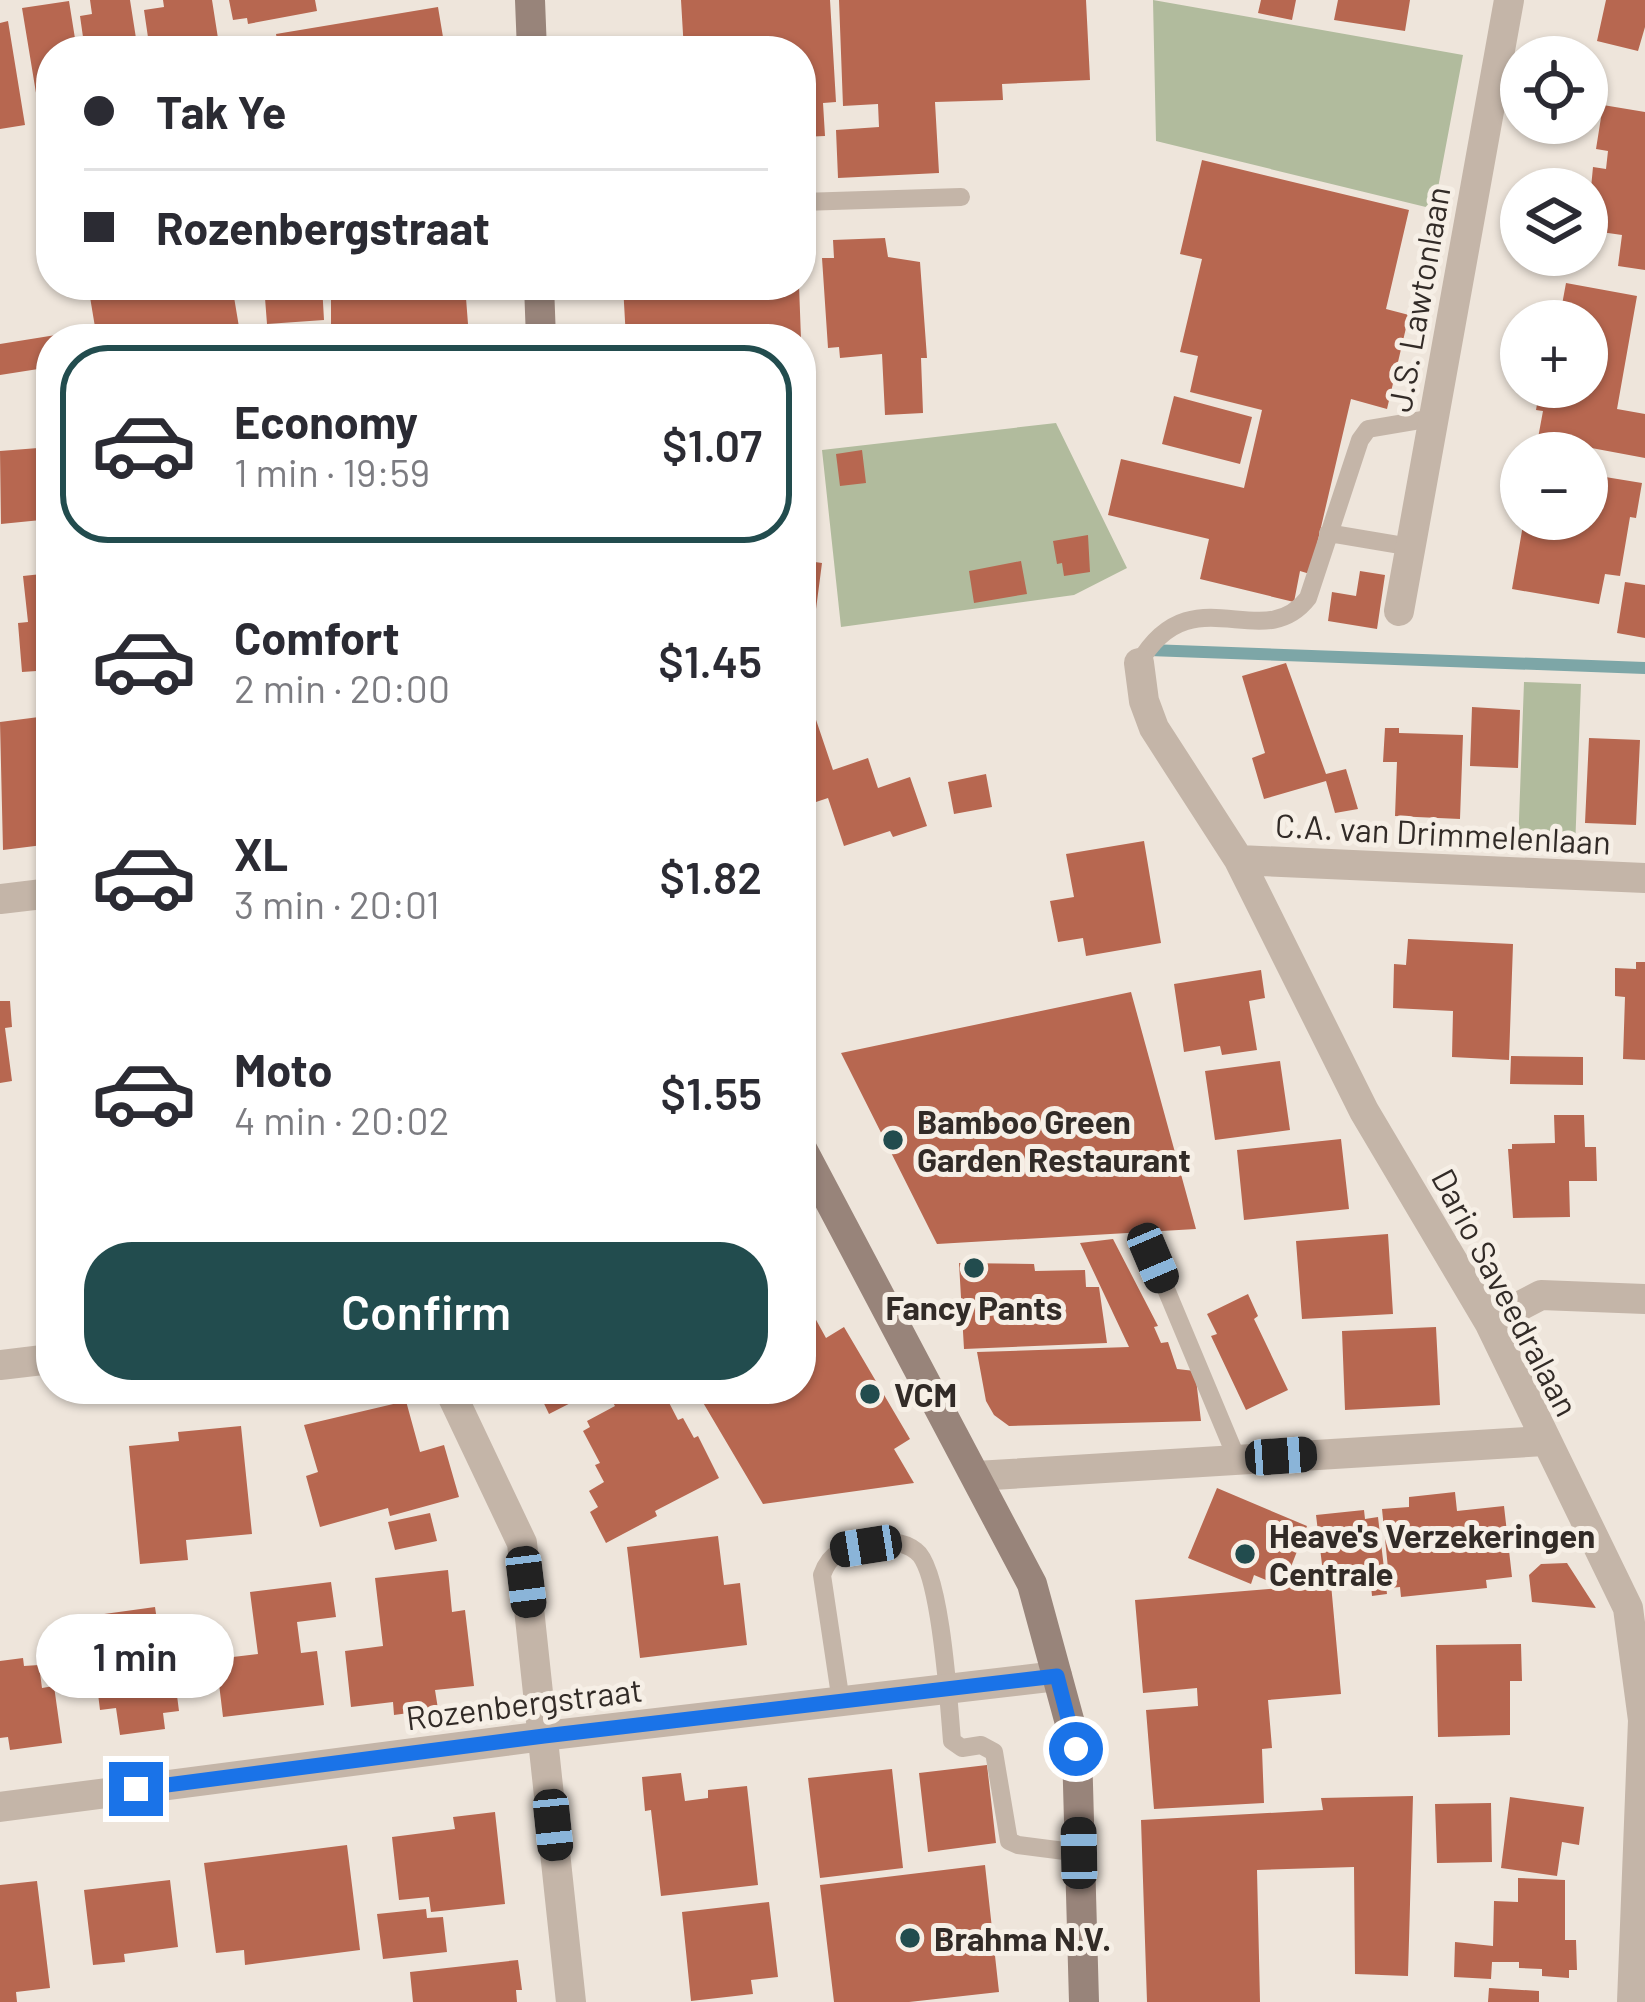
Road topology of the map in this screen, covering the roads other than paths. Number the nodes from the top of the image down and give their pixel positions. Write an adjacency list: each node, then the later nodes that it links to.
1 (530, 0): 3 (street)
2 (1508, 0): 6 (street, J.S. Lawtonlaan)
3 (531, 36)
4 (961, 197): 5 (lane)
5 (816, 202)
6 (1433, 418): 7 (lane); 8 (street, J.S. Lawtonlaan)
7 (1328, 533): 8 (lane); 10 (lane)
8 (1411, 547): 9 (street, J.S. Lawtonlaan)
9 (1399, 610)
10 (1139, 663): 11 (street, Dario Saveedralaan)
11 (1239, 860): 12 (street, C.A. van Drimmelenlaan); 18 (street, Dario Saveedralaan)
12 (1645, 878)
13 (36, 895): 14 (street)
14 (0, 899)
15 (816, 1175): 24 (street)
16 (1153, 1258): 23 (lane)
17 (1645, 1299): 18 (street)
18 (1489, 1322): 22 (street, Dario Saveedralaan)
19 (36, 1361): 20 (street)
20 (0, 1365)
21 (456, 1404): 29 (street)
22 (1544, 1441): 23 (street); 28 (street, Dario Saveedralaan)
23 (1237, 1459): 24 (street)
24 (976, 1475): 25 (street)
25 (1057, 1676): 26 (street, Rozenbergstraat); 31 (street)
26 (948, 1689): 27 (street, Rozenbergstraat); 27 (lane); 31 (lane)
27 (841, 1702): 29 (street, Rozenbergstraat)
28 (1644, 1720): 34 (street, Dario Saveedralaan)
29 (544, 1736): 30 (street, Rozenbergstraat); 32 (street)
30 (0, 1807)
31 (1079, 1853): 33 (street)
32 (571, 2002)
33 (1084, 2002)
34 (1632, 2002)

